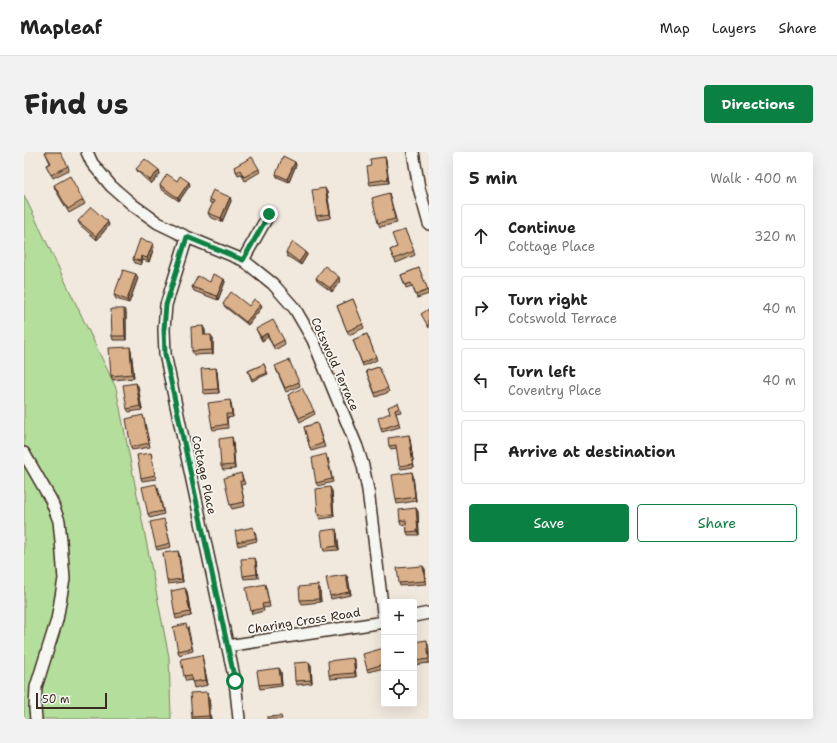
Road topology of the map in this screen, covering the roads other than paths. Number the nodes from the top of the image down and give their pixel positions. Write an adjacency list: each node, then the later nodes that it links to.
1 (87, 152): 5 (street, Cotswold Terrace)
2 (413, 152): 4 (street)
3 (269, 214): 6 (street)
4 (429, 224)
5 (187, 237): 6 (street, Cotswold Terrace); 12 (street, Cottage Place)
6 (243, 260): 8 (street, Cotswold Terrace)
7 (24, 453): 13 (street)
8 (381, 599)
9 (429, 613): 10 (street)
10 (417, 615)
11 (381, 621): 12 (street, Charing Cross Road)
12 (227, 646): 14 (street, Cottage Place)
13 (36, 719)
14 (239, 719)

